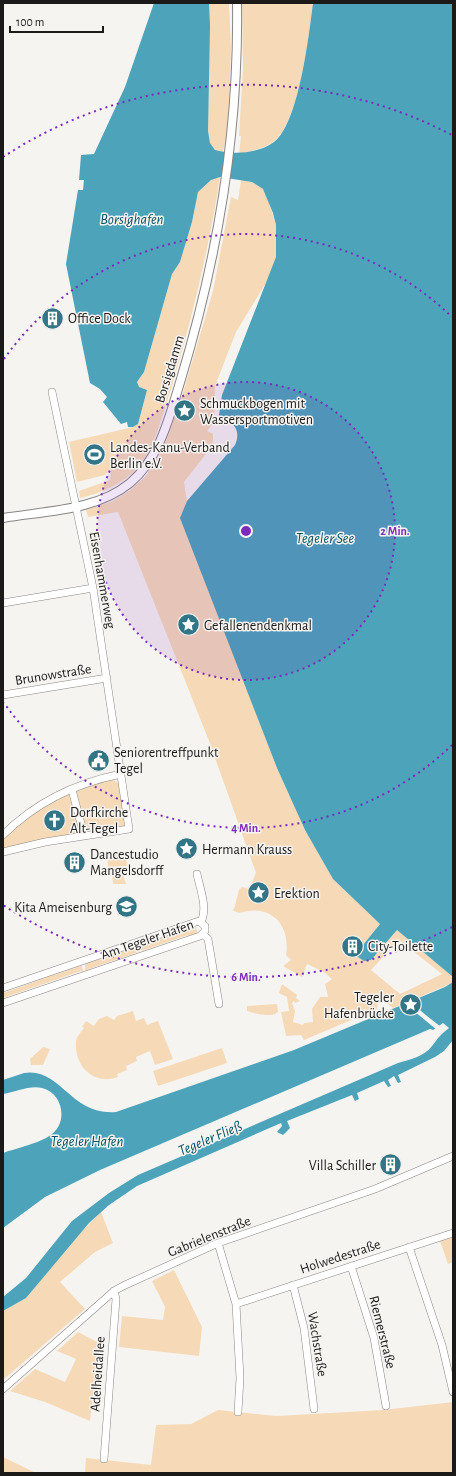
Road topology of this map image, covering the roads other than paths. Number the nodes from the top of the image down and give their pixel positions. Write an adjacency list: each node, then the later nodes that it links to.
1 (237, 3): 3 (street, Borsigdamm)
2 (52, 392): 3 (street, Eisenhammerweg)
3 (76, 506): 4 (street, Borsigdamm); 5 (street, Eisenhammerweg)
4 (3, 518)
5 (92, 588): 6 (street); 7 (street, Eisenhammerweg)
6 (3, 603)
7 (107, 678): 8 (street, Brunowstraße); 9 (street, Eisenhammerweg)
8 (3, 695)
9 (120, 774): 10 (street); 12 (street, Eisenhammerweg)
10 (72, 790): 11 (street); 12 (street)
11 (3, 834)
12 (84, 835): 13 (street)
13 (3, 852)
14 (197, 874): 15 (street)
15 (201, 922): 16 (street, Am Tegeler Hafen); 17 (street, Am Tegeler Hafen)
16 (204, 934): 18 (street, Am Tegeler Hafen); 19 (street)
17 (3, 988)
18 (3, 1003)
19 (219, 1004)
20 (453, 1156): 22 (street, Gabrielenstraße)
21 (453, 1233): 23 (street, Holwedestraße)
22 (218, 1243): 26 (street, Gabrielenstraße); 27 (street)
23 (409, 1247): 24 (street, Holwedestraße); 29 (street)
24 (351, 1266): 25 (street, Holwedestraße); 30 (street, Riemerstraße)
25 (293, 1285): 27 (street, Holwedestraße); 31 (street, Wachstraße)
26 (114, 1291): 28 (street, Gabrielenstraße); 33 (street, Adelheidallee)
27 (236, 1304): 32 (street)
28 (3, 1389)
29 (453, 1392)
30 (386, 1406)
31 (314, 1409)
32 (238, 1412)
33 (104, 1460)

